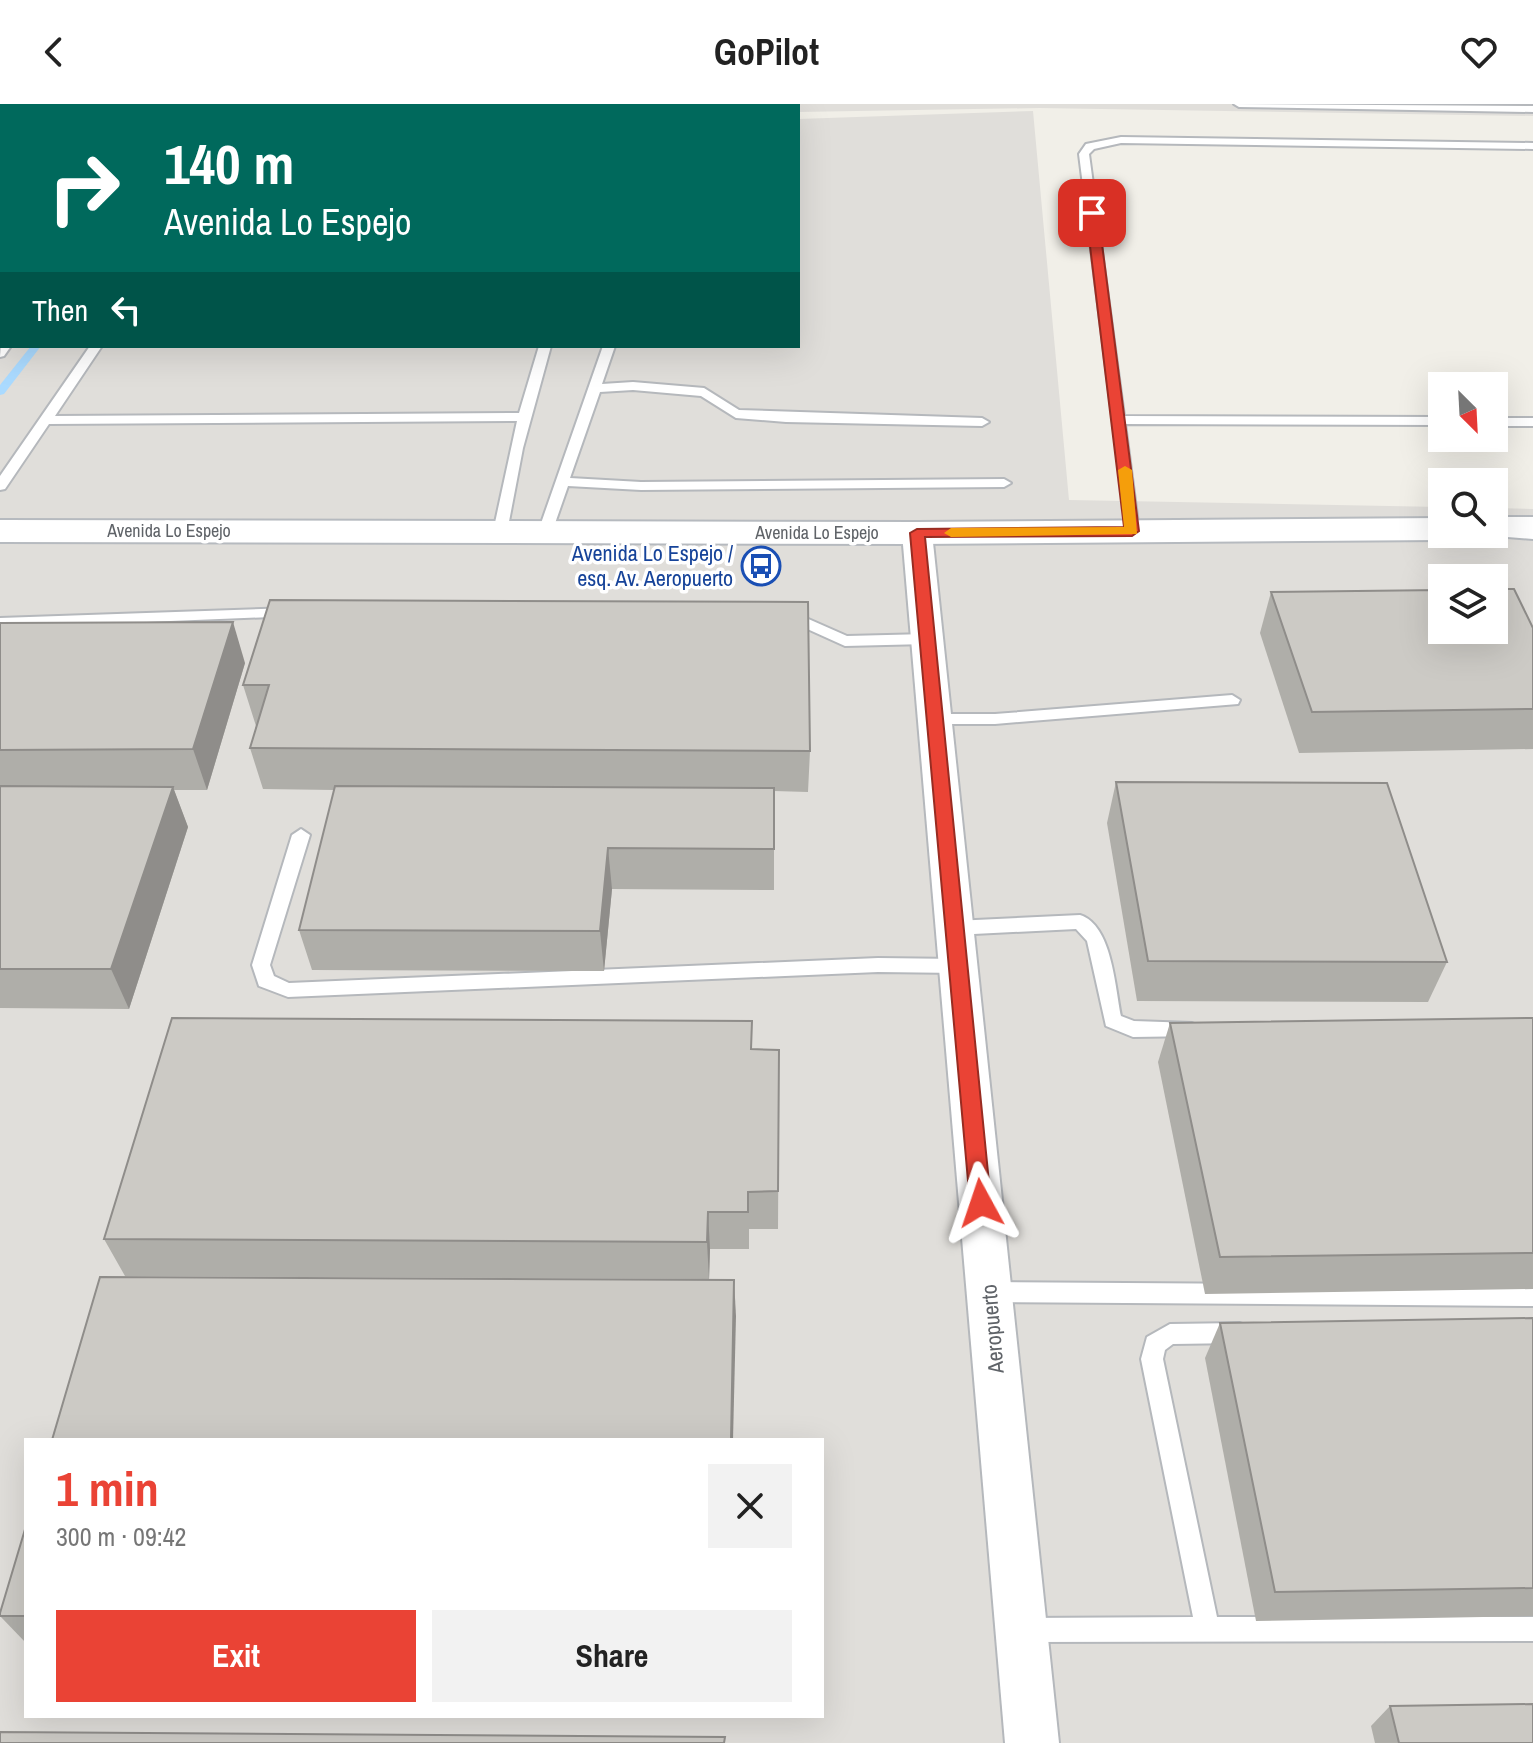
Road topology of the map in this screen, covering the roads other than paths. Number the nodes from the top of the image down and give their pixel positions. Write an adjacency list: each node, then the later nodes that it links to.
1 (1239, 104): 2 (lane)
2 (1533, 109)
3 (1533, 146): 10 (lane)
4 (95, 348): 9 (lane)
5 (544, 348): 8 (lane)
6 (608, 348): 7 (lane)
7 (594, 389): 12 (lane); 15 (lane)
8 (525, 417): 9 (lane); 23 (lane)
9 (46, 420): 17 (lane)
10 (1118, 420): 11 (lane); 22 (lane)
11 (1428, 421)
12 (982, 422)
13 (1508, 422): 14 (lane)
14 (1533, 422)
15 (562, 482): 16 (lane); 24 (lane)
16 (1004, 483)
17 (0, 486)
18 (1508, 528): 19 (main road)
19 (1533, 528)
20 (1428, 529): 22 (main road, Avenida Lo Espejo)
21 (0, 531): 23 (main road, Avenida Lo Espejo)
22 (1132, 531): 25 (main road, Avenida Lo Espejo)
23 (500, 532): 24 (main road, Avenida Lo Espejo)
24 (545, 532): 25 (main road, Avenida Lo Espejo)
25 (917, 533): 29 (street, Aeropuerto)
26 (774, 611): 29 (lane)
27 (304, 612): 28 (lane)
28 (0, 623)
29 (927, 639): 31 (street, Aeropuerto)
30 (1232, 700): 31 (lane)
31 (935, 719): 33 (street, Aeropuerto)
32 (301, 835): 33 (lane)
33 (957, 947): 34 (lane); 35 (street, Aeropuerto)
34 (1207, 1031)
35 (989, 1292): 36 (lane); 40 (street, Aeropuerto)
36 (1533, 1296)
37 (1264, 1333): 38 (lane)
38 (1207, 1628): 39 (lane); 40 (lane)
39 (1533, 1629)
40 (1021, 1630): 41 (street, Aeropuerto)
41 (1032, 1743)

